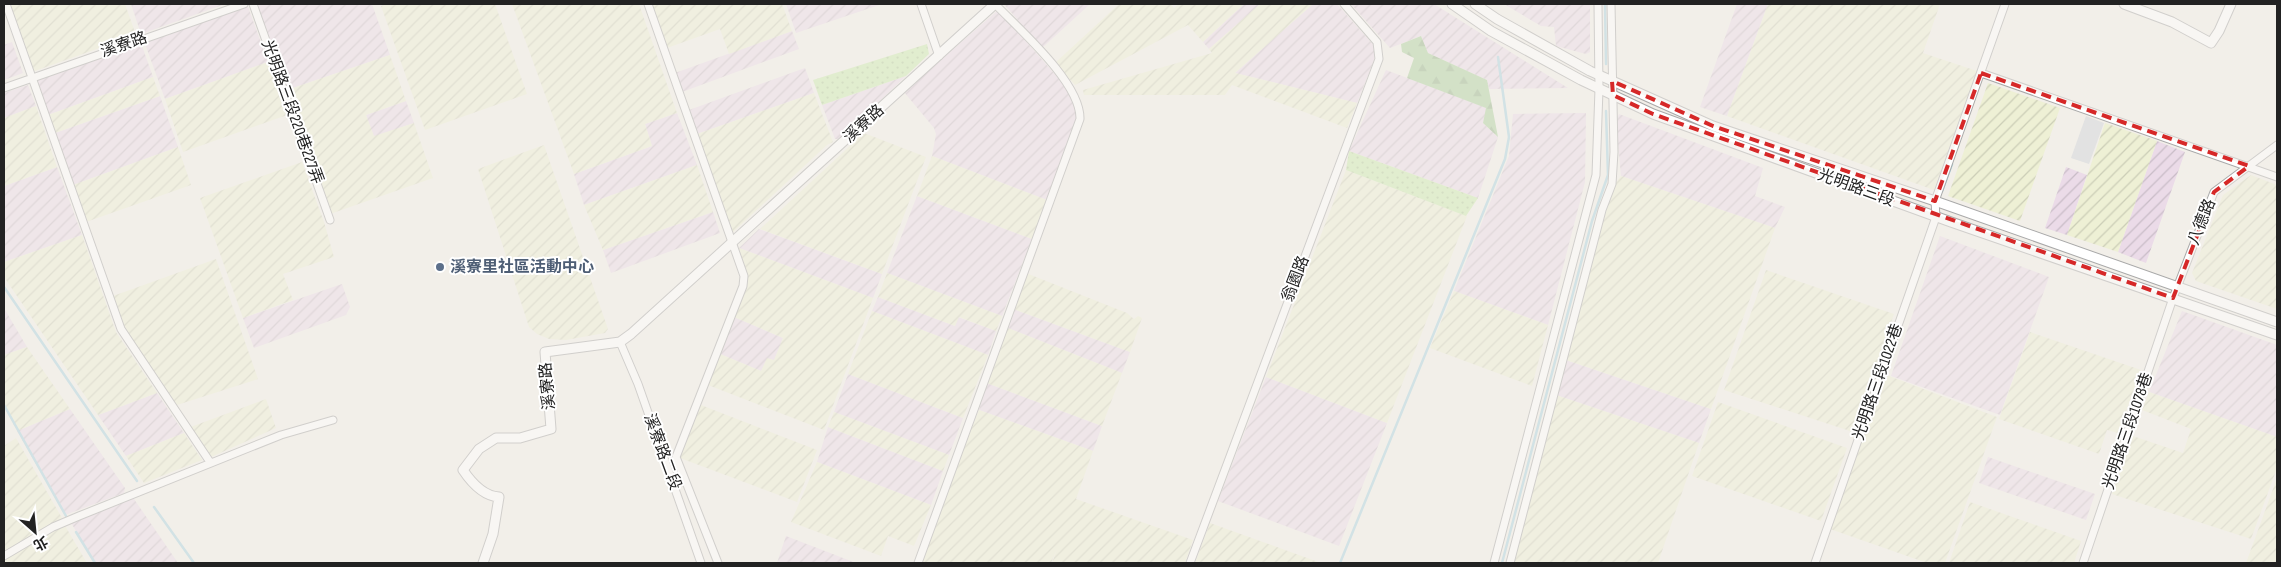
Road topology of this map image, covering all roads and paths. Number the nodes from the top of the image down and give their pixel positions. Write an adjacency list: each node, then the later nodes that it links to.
1 (6, 4): 18 (street)
2 (244, 4): 18 (street, 溪寮路)
3 (253, 4): 28 (street, 光明路三段220巷227弄)
4 (648, 4): 29 (street)
5 (921, 4): 15 (street)
6 (995, 4): 15 (street, 溪寮路); 41 (street)
7 (1344, 4): 42 (street, 翁園路)
8 (1452, 4): 21 (street, 光明路三段)
9 (1475, 4): 17 (street, 光明路三段)
10 (1598, 4): 17 (street)
11 (1611, 4): 19 (street)
12 (2005, 4): 16 (street)
13 (2124, 4): 14 (street)
14 (2231, 4)
15 (939, 56): 29 (street, 溪寮路)
16 (1984, 74): 24 (street); 26 (street)
17 (1599, 75): 19 (street, 光明路三段); 21 (street)
18 (32, 77): 20 (street, 溪寮路); 36 (street)
19 (1612, 81): 22 (street); 26 (street, 光明路三段)
20 (4, 88)
21 (1599, 89): 22 (street, 光明路三段); 43 (street)
22 (1613, 95): 27 (street, 光明路三段); 44 (street)
23 (2277, 145): 24 (street, 八德路)
24 (2249, 166): 25 (street); 30 (street, 八德路)
25 (2277, 176)
26 (1935, 201): 27 (street, 光明路三段1022巷); 30 (street, 光明路三段)
27 (1936, 217): 31 (street, 光明路三段); 45 (street, 光明路三段1022巷)
28 (330, 220)
29 (733, 242): 34 (street, 溪寮路); 40 (street)
30 (2176, 287): 31 (street, 八德路); 32 (street, 光明路三段)
31 (2173, 298): 33 (street, 光明路三段); 46 (street, 光明路三段1078巷)
32 (2277, 322)
33 (2277, 336)
34 (620, 342): 38 (street, 溪寮路); 39 (street, 溪寮路二段)
35 (333, 420): 36 (street)
36 (210, 462): 37 (street)
37 (4, 556)
38 (483, 563)
39 (701, 563)
40 (718, 563)
41 (918, 563)
42 (1190, 563)
43 (1494, 563)
44 (1510, 563)
45 (1815, 563)
46 (2083, 563)

